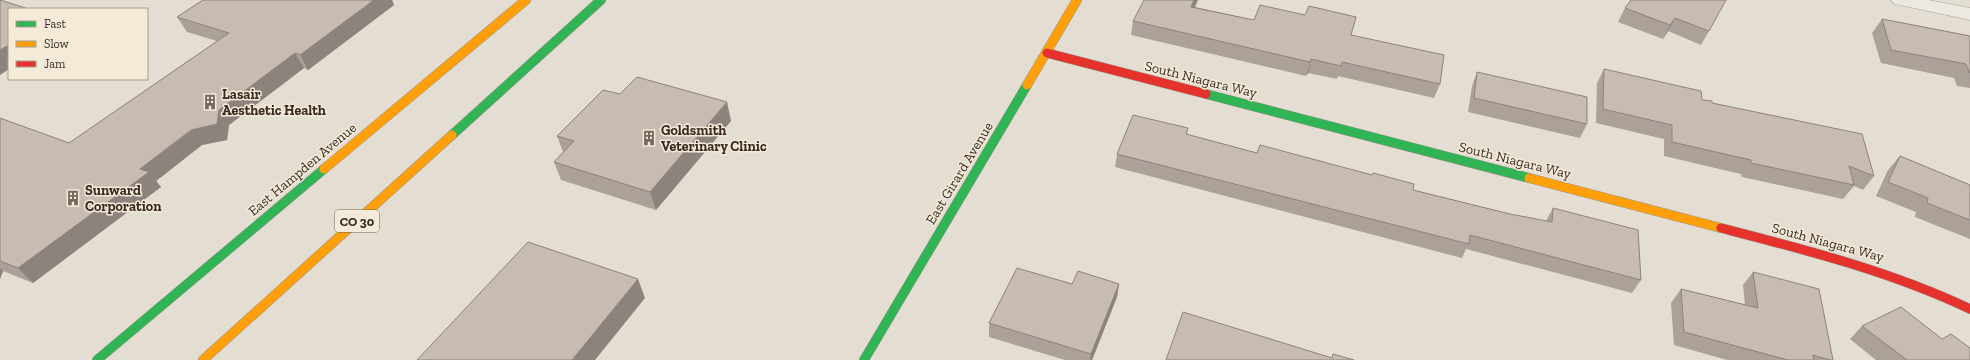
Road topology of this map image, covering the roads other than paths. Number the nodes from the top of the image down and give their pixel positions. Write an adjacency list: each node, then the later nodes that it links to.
1 (526, 0): 8 (street, East Hampden Avenue)
2 (601, 0): 9 (street, CO 30)
3 (1077, 0): 6 (street, East Girard Avenue)
4 (1900, 0): 5 (street)
5 (1970, 14)
6 (1047, 53): 7 (street, South Niagara Way); 10 (street, East Girard Avenue)
7 (1970, 309)
8 (97, 360)
9 (202, 360)
10 (864, 360)

